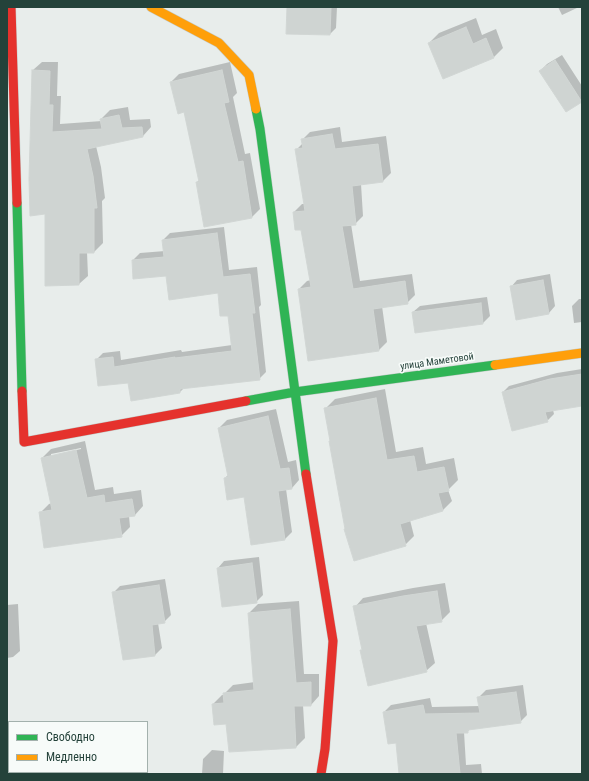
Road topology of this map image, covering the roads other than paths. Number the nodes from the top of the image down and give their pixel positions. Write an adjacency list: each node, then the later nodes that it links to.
1 (11, 7): 4 (street, улица Маметовой)
2 (151, 7): 4 (street)
3 (582, 353): 4 (street, улица Маметовой)
4 (295, 392): 5 (street)
5 (322, 774)

